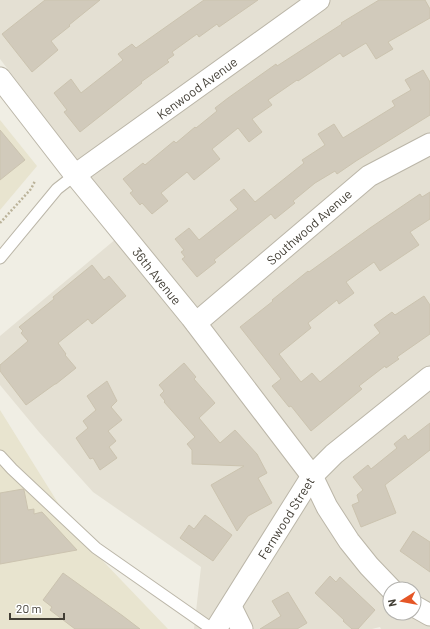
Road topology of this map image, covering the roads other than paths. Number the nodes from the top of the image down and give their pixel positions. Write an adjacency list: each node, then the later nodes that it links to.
1 (320, 0): 4 (street, Kenwood Avenue)
2 (0, 78): 4 (street, 36th Avenue)
3 (430, 144): 6 (street, Southwood Avenue)
4 (74, 175): 5 (lane); 6 (street, 36th Avenue)
5 (0, 258)
6 (196, 323): 9 (street, 36th Avenue)
7 (430, 377): 9 (street, Fernwood Street)
8 (0, 456): 12 (lane)
9 (312, 476): 10 (street, 36th Avenue); 11 (street, Fernwood Street)
10 (383, 581)
11 (231, 607): 13 (street, Fernwood Street); 14 (street)
12 (212, 629)
13 (216, 629)
14 (242, 629)

